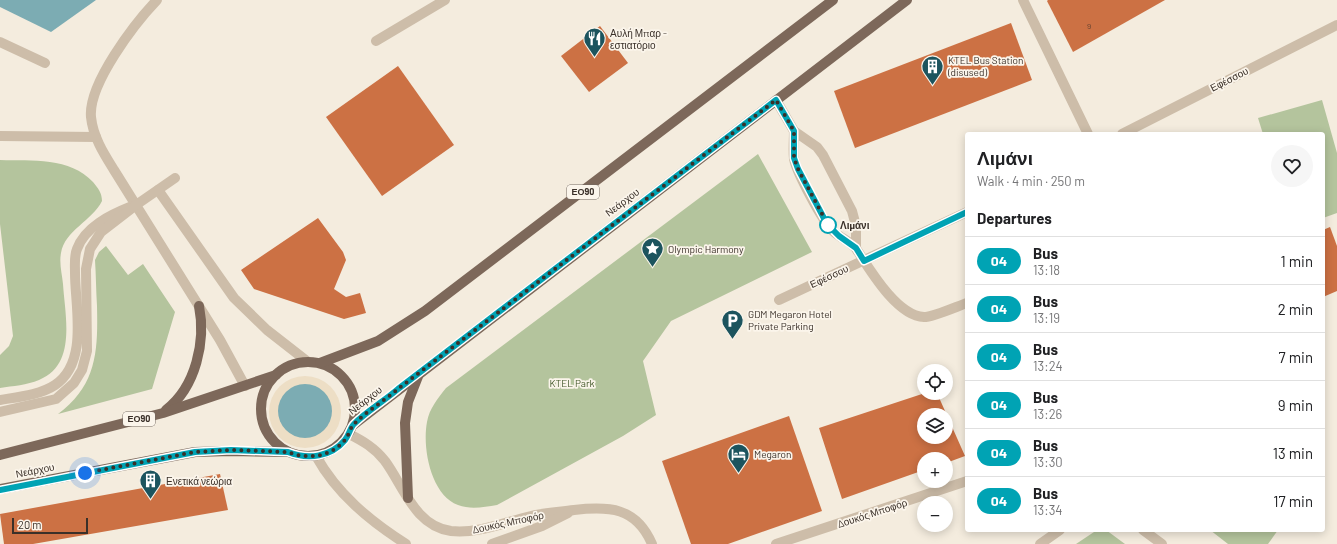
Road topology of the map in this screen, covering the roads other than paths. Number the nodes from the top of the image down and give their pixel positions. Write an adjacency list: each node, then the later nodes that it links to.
1 (157, 0): 15 (street)
2 (445, 0): 7 (street)
3 (833, 0): 26 (main road, ΕΟ90)
4 (908, 0): 10 (main road, Νεάρχου / ΕΟ90)
5 (1023, 0): 12 (street)
6 (1337, 25): 13 (street, Εφέσσου)
7 (376, 41)
8 (0, 42): 9 (street)
9 (45, 63)
10 (776, 100): 11 (street); 27 (main road, Νεάρχου / ΕΟ90)
11 (794, 131): 20 (street); 20 (street)
12 (1087, 132)
13 (1126, 132)
14 (0, 136): 15 (street)
15 (96, 137): 18 (street)
16 (175, 178): 17 (street)
17 (158, 190): 18 (street); 25 (street)
18 (136, 205): 24 (street); 30 (street); 31 (street)
19 (965, 213): 21 (street, Εφέσσου)
20 (856, 248): 21 (street)
21 (864, 261): 22 (street, Εφέσσου); 23 (street)
22 (779, 300)
23 (965, 304)
24 (199, 306): 29 (street); 32 (main road)
25 (308, 362): 26 (main road, ΕΟ90); 28 (main road, ΕΟ90)
26 (324, 365): 33 (main road, ΕΟ90)
27 (421, 372): 33 (main road, Νεάρχου / ΕΟ90); 39 (main road)
28 (276, 375): 29 (main road, ΕΟ90); 34 (main road, ΕΟ90)
29 (245, 386): 32 (main road, ΕΟ90)
30 (0, 400)
31 (0, 412)
32 (163, 413): 35 (main road, ΕΟ90)
33 (351, 429): 36 (main road, ΕΟ90); 39 (street, Δουκός Μποφόρ)
34 (288, 452): 36 (main road, ΕΟ90); 38 (main road, Νεάρχου / ΕΟ90)
35 (0, 455)
36 (316, 456): 43 (street)
37 (965, 482): 46 (street, Δουκός Μποφόρ)
38 (0, 490)
39 (408, 498): 40 (street, Δουκός Μποφόρ)
40 (574, 510): 44 (street, Δουκός Μποφόρ); 45 (street, Δουκός Μποφόρ)
41 (1057, 532): 47 (street)
42 (1146, 532): 48 (street)
43 (406, 544)
44 (492, 544)
45 (652, 544)
46 (776, 544)
47 (1040, 544)
48 (1162, 544)

